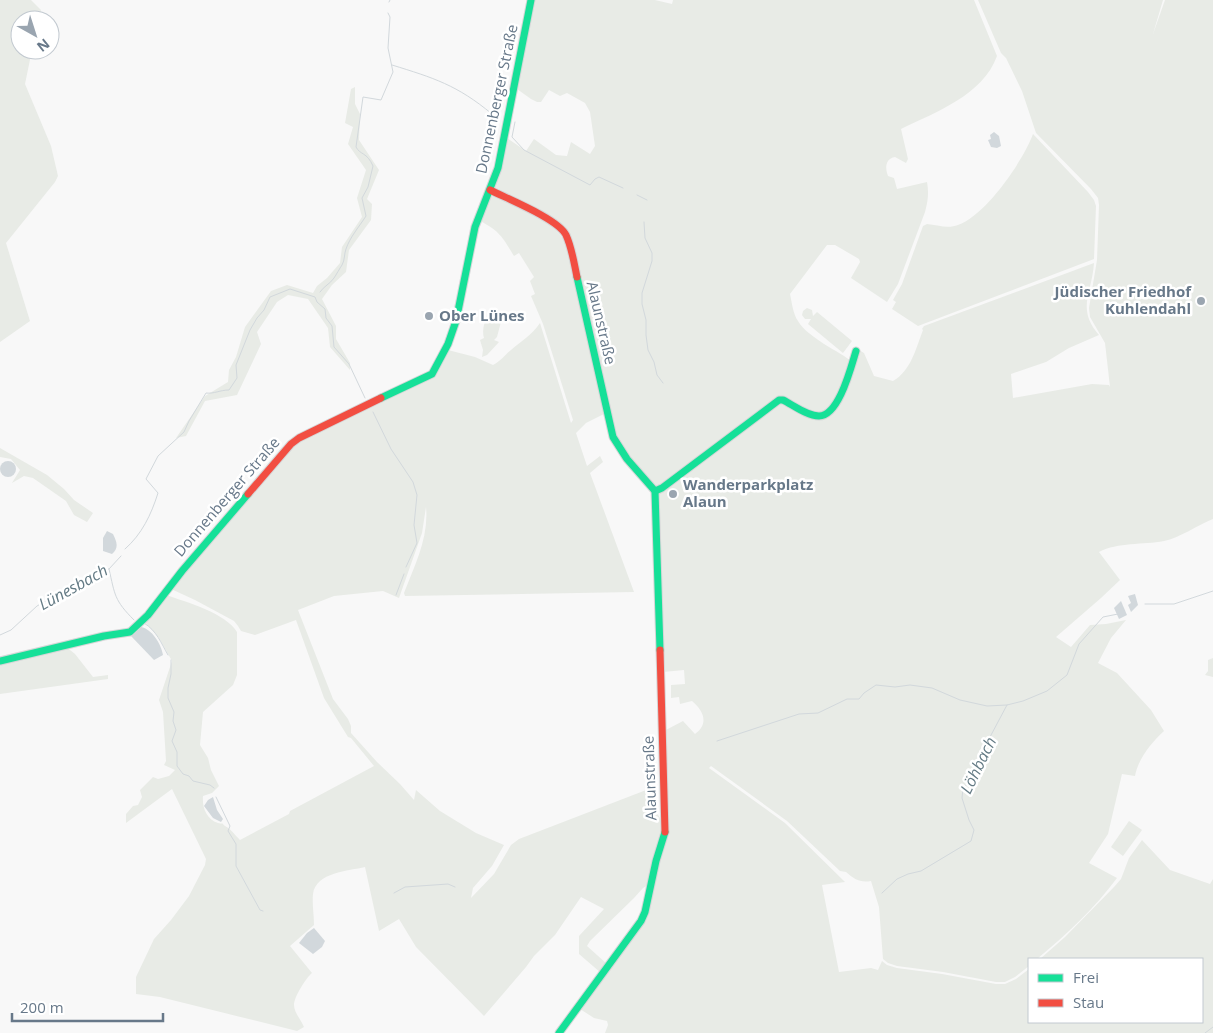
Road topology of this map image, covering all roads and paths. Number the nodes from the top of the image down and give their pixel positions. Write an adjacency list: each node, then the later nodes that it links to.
1 (532, 0): 2 (street, Donnenberger Straße)
2 (490, 190): 4 (street, Alaunstraße); 5 (street, Donnenberger Straße)
3 (856, 351): 4 (street)
4 (655, 491): 6 (street, Alaunstraße)
5 (0, 661)
6 (559, 1033)

